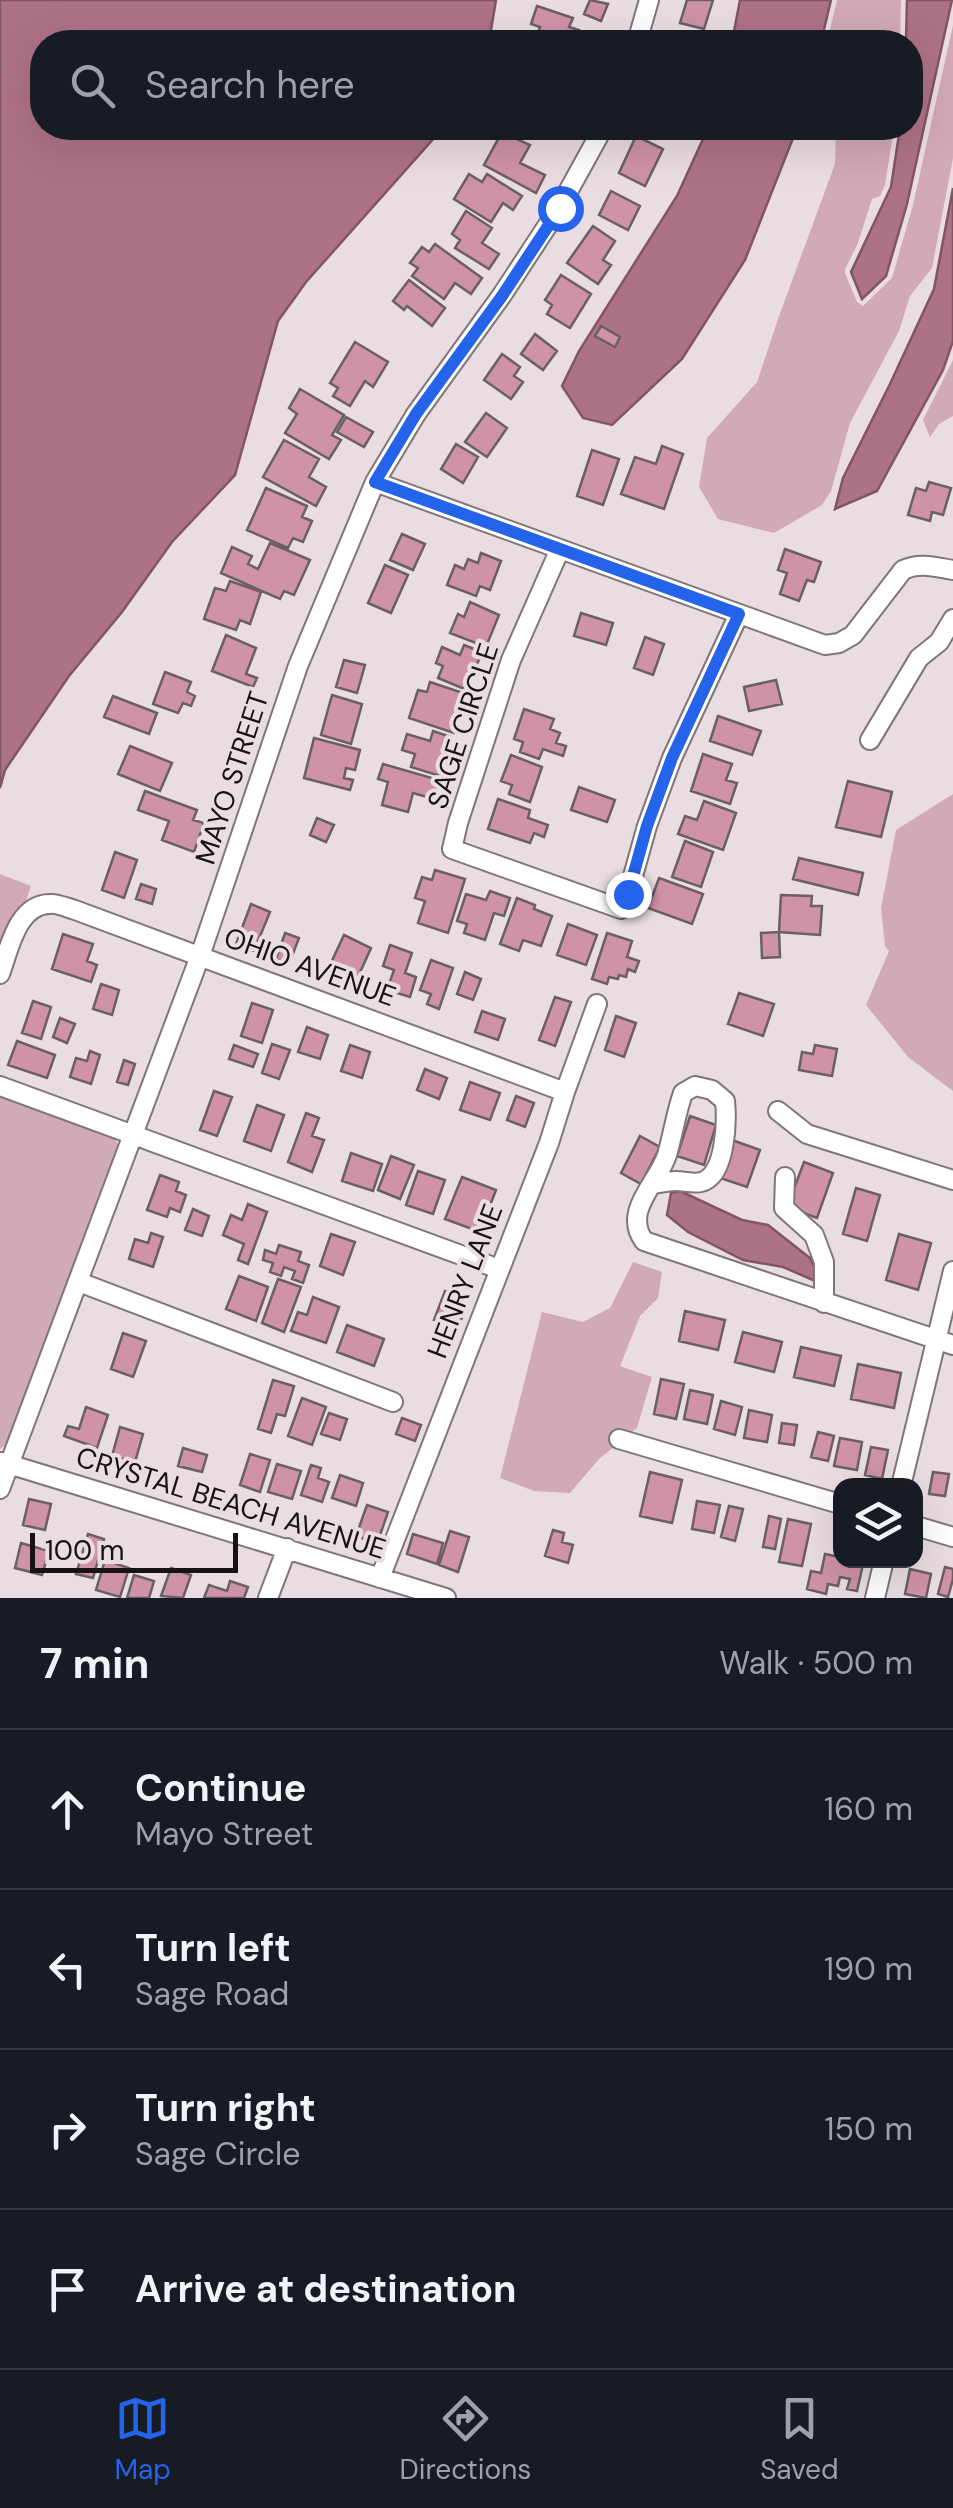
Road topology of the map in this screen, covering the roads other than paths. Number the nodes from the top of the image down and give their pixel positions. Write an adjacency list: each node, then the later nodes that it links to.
1 (649, 0): 2 (street)
2 (640, 30)
3 (597, 140): 4 (street, MAYO STREET)
4 (375, 482): 5 (street); 10 (street, MAYO STREET)
5 (560, 548): 7 (street); 7 (street, SAGE CIRCLE)
6 (953, 570): 7 (street)
7 (739, 614)
8 (953, 619): 9 (street)
9 (870, 740)
10 (200, 956): 11 (street, OHIO AVENUE); 14 (street, OHIO AVENUE); 16 (street, MAYO STREET)
11 (0, 974)
12 (597, 1004): 14 (street, HENRY LANE)
13 (0, 1086): 16 (street)
14 (565, 1092): 20 (street, HENRY LANE)
15 (778, 1111): 18 (street)
16 (135, 1134): 20 (street); 22 (street, MAYO STREET)
17 (786, 1177): 23 (street)
18 (953, 1180)
19 (652, 1184): 19 (street); 23 (street)
20 (499, 1269): 35 (street, HENRY LANE)
21 (953, 1271): 24 (street)
22 (80, 1282): 25 (street); 27 (street, MAYO STREET)
23 (824, 1303): 24 (street)
24 (944, 1343): 28 (street)
25 (393, 1402)
26 (619, 1438): 30 (street)
27 (4, 1463): 29 (street, MAYO STREET); 33 (street, CRYSTAL BEACH AVENUE)
28 (903, 1478)
29 (0, 1489)
30 (833, 1502)
31 (923, 1528): 32 (street)
32 (953, 1537)
33 (287, 1548): 35 (street, CRYSTAL BEACH AVENUE); 36 (street)
34 (882, 1568): 38 (street)
35 (380, 1578): 37 (street, CRYSTAL BEACH AVENUE)
36 (268, 1598)
37 (446, 1598)
38 (875, 1598)

